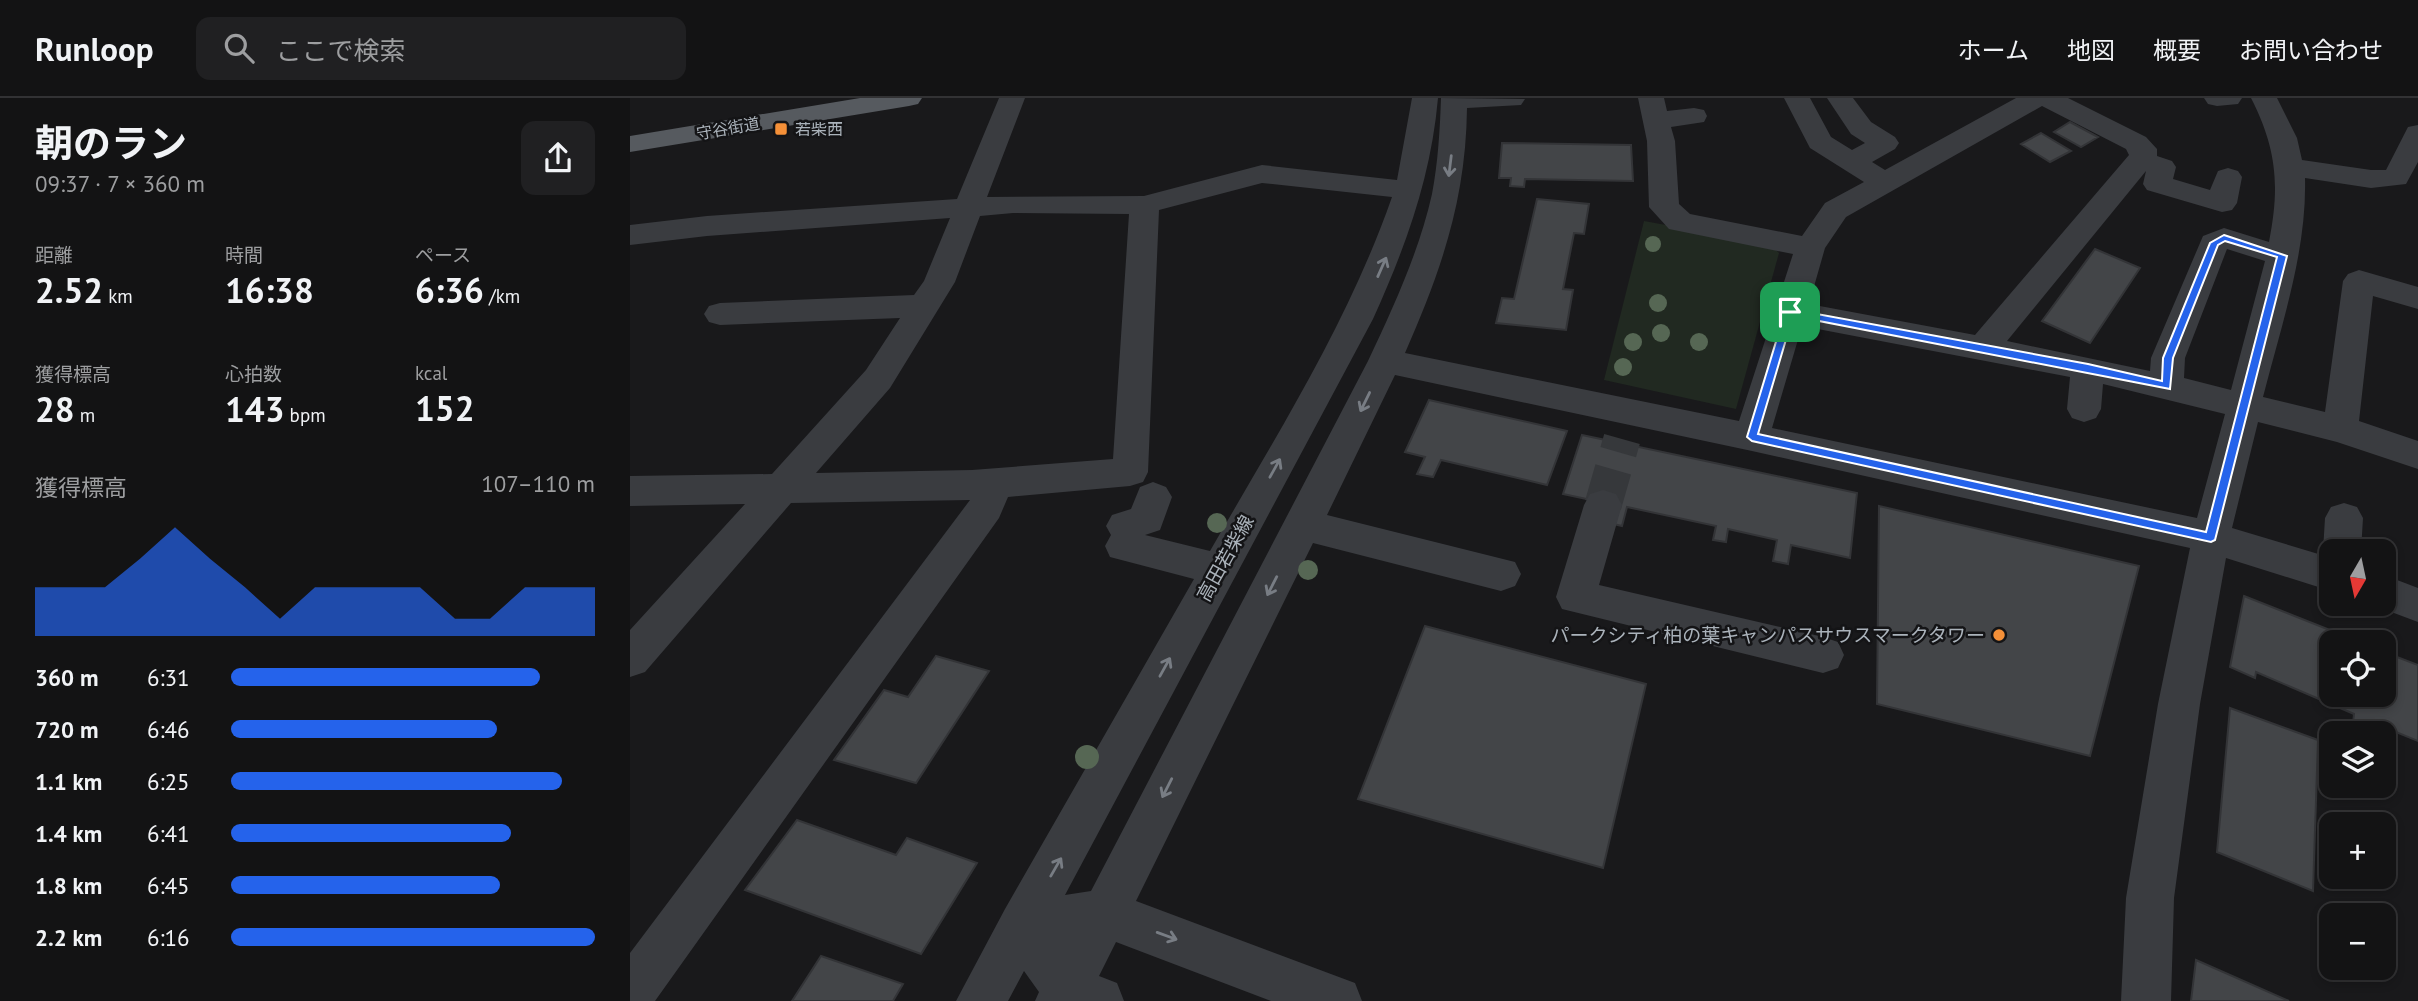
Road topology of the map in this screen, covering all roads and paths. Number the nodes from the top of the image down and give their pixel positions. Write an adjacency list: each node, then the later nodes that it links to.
1 (813, 98): 16 (main road, 守谷街道)
2 (909, 98): 18 (main road, 守谷街道)
3 (1012, 98): 25 (street)
4 (1797, 98): 20 (street)
5 (1840, 98): 20 (street)
6 (2036, 98): 23 (street)
7 (2047, 98): 19 (street)
8 (2217, 98): 9 (street)
9 (2229, 98)
10 (2248, 98): 11 (street)
11 (2264, 98): 21 (street)
12 (1444, 99): 13 (street); 24 (street, 高田若柴線); 35 (street, one-way to 35)
13 (1512, 99)
14 (1653, 109): 15 (street); 28 (street)
15 (1694, 116)
16 (630, 129)
17 (2418, 133): 21 (street)
18 (630, 144)
19 (2140, 159): 22 (street); 34 (street)
20 (1851, 162): 23 (street)
21 (2289, 167): 29 (street)
22 (2228, 177)
23 (1882, 181): 28 (street)
24 (1409, 191): 25 (street); 50 (street, 高田若柴線, one-way to 24)
25 (969, 207): 27 (street); 31 (street)
26 (1144, 210): 43 (street)
27 (630, 236)
28 (1810, 248): 32 (street)
29 (2282, 256): 37 (street); 38 (street)
30 (2418, 298): 40 (street)
31 (925, 306): 33 (street); 44 (street)
32 (1790, 312): 34 (street); 41 (street)
33 (720, 314)
34 (1982, 349): 36 (street)
35 (1385, 361): 41 (street); 48 (street, one-way to 48)
36 (2088, 368): 37 (street); 39 (street)
37 (2166, 386): 38 (street)
38 (2245, 405): 40 (street); 49 (street)
39 (2084, 409)
40 (2340, 429): 42 (street)
41 (1752, 437): 49 (street)
42 (2418, 455)
43 (993, 484): 44 (street); 59 (street)
44 (782, 488): 45 (street); 56 (street)
45 (630, 491)
46 (1153, 497): 50 (street)
47 (1603, 505): 55 (street)
48 (1303, 525): 52 (street); 57 (street, one-way to 57)
49 (2211, 537): 51 (street); 63 (street)
50 (1219, 569): 58 (street, 高田若柴線, one-way to 50)
51 (2319, 570)
52 (1502, 574)
53 (2396, 597): 54 (street)
54 (2418, 605)
55 (1823, 655)
56 (630, 659)
57 (1103, 913): 58 (street); 60 (street); 62 (street, one-way to 62)
58 (1022, 926): 60 (street); 61 (street, 高田若柴線)
59 (630, 994)
60 (1075, 997)
61 (981, 1001)
62 (1337, 1001)
63 (2146, 1001)

